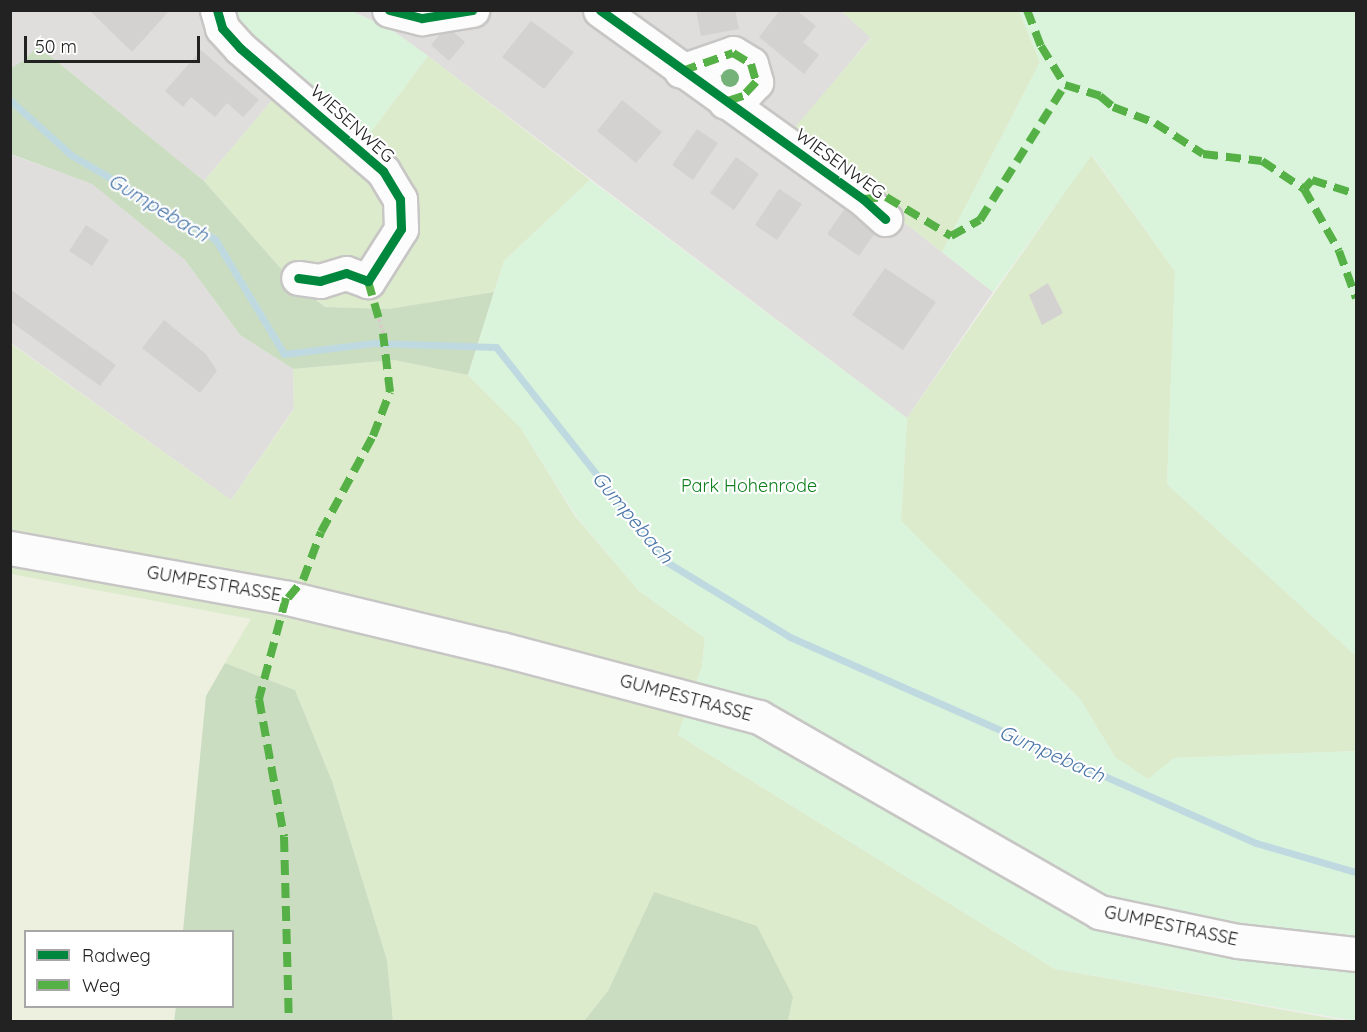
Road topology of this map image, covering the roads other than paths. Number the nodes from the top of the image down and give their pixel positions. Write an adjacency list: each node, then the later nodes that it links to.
1 (217, 10): 8 (street, WIESENWEG)
2 (389, 10): 3 (street)
3 (472, 10)
4 (600, 10): 5 (street, WIESENWEG)
5 (681, 71): 6 (street, WIESENWEG); 6 (street)
6 (725, 102): 7 (street, WIESENWEG)
7 (885, 219)
8 (298, 278)
9 (10, 548): 10 (street, GUMPESTRASSE)
10 (1356, 954)

